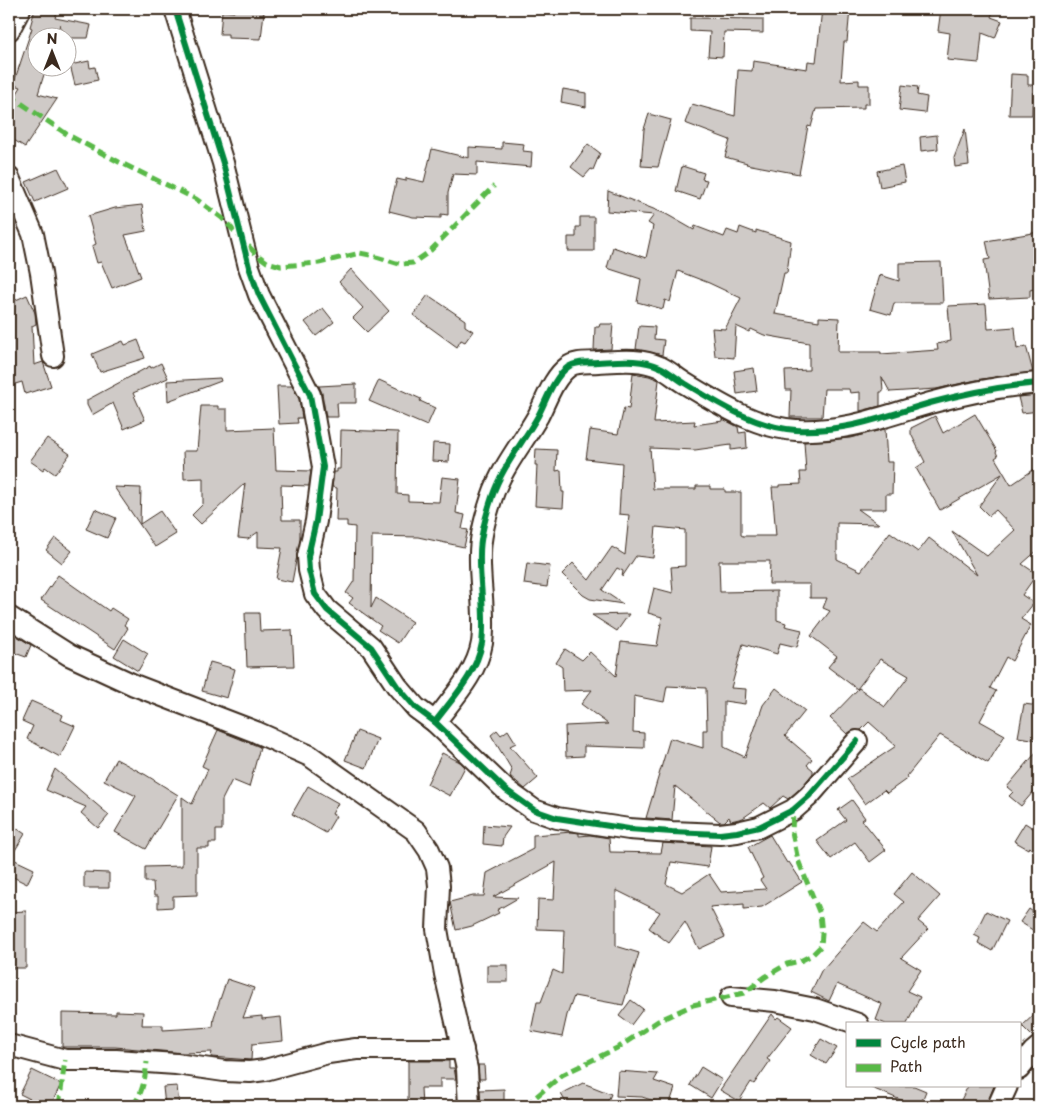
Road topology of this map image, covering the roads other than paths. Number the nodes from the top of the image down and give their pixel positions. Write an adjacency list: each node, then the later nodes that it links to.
1 (20, 9): 3 (street)
2 (175, 9): 8 (street)
3 (9, 30)
4 (9, 178): 5 (street)
5 (53, 356)
6 (1039, 383): 8 (street)
7 (9, 617): 14 (street)
8 (435, 722): 9 (street)
9 (857, 741)
10 (732, 997): 11 (street)
11 (852, 1022)
12 (9, 1045): 14 (street)
13 (1039, 1047): 15 (street)
14 (463, 1049): 17 (street)
15 (1020, 1068)
16 (1006, 1088): 18 (street)
17 (469, 1106)
18 (998, 1106)

